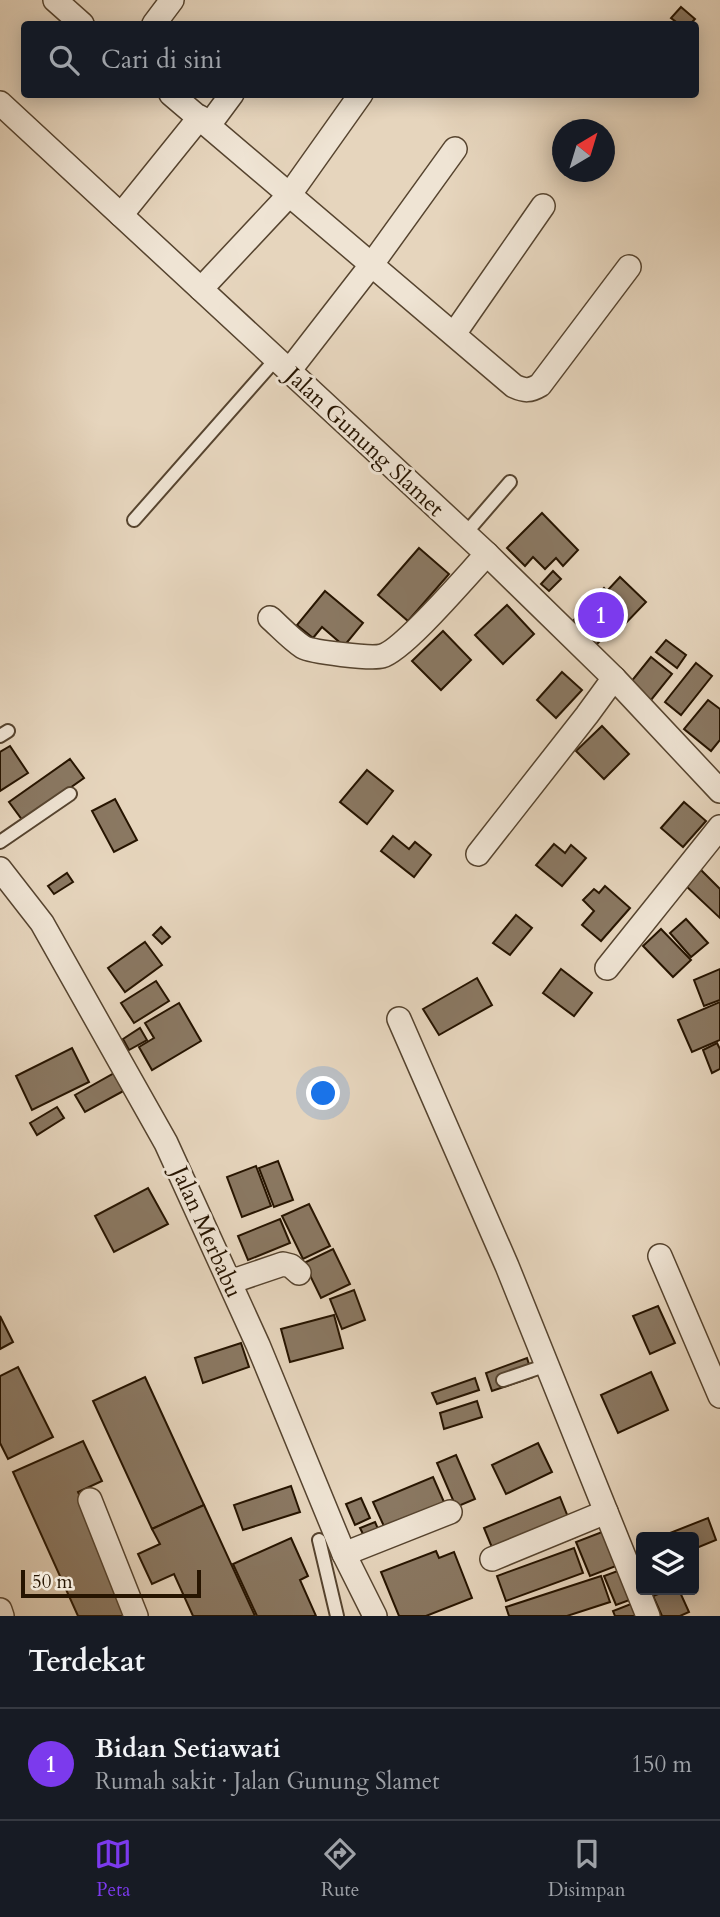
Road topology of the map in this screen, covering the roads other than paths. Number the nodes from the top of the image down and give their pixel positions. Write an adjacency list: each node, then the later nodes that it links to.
1 (55, 0): 3 (street)
2 (172, 0): 4 (street)
3 (79, 21)
4 (156, 21)
5 (176, 98): 9 (street)
6 (228, 98): 9 (street)
7 (358, 98): 11 (street)
8 (0, 103): 13 (street, Jalan Gunung Slamet)
9 (205, 121): 11 (street); 13 (street)
10 (455, 149): 14 (street)
11 (290, 194): 14 (street); 16 (street)
12 (543, 206): 17 (street)
13 (121, 215): 16 (street, Jalan Gunung Slamet)
14 (372, 264): 17 (street); 18 (street)
15 (629, 267): 17 (street)
16 (201, 289): 18 (street, Jalan Gunung Slamet)
17 (454, 334)
18 (282, 365): 20 (lane); 21 (street, Jalan Gunung Slamet)
19 (510, 482): 21 (lane)
20 (134, 520)
21 (465, 534): 22 (street, Jalan Gunung Slamet)
22 (487, 554): 23 (street); 24 (street, Jalan Gunung Slamet)
23 (270, 618)
24 (614, 678): 25 (street, Jalan Gunung Slamet); 29 (street)
25 (720, 791)
26 (70, 794): 28 (lane)
27 (720, 827): 31 (street)
28 (0, 842)
29 (478, 854)
30 (0, 869): 35 (street, Jalan Merbabu)
31 (607, 968)
32 (399, 1018): 36 (street)
33 (660, 1256): 38 (street)
34 (299, 1273): 35 (street)
35 (230, 1282): 43 (street, Jalan Merbabu)
36 (547, 1365): 37 (lane); 41 (street)
37 (503, 1380)
38 (720, 1396)
39 (90, 1500): 47 (street)
40 (450, 1511): 43 (street)
41 (606, 1512): 44 (street); 50 (street)
42 (318, 1540): 48 (lane)
43 (344, 1554): 49 (street, Jalan Merbabu)
44 (492, 1559)
45 (0, 1610): 46 (street)
46 (2, 1616)
47 (136, 1616)
48 (337, 1616)
49 (375, 1616)
50 (648, 1616)

